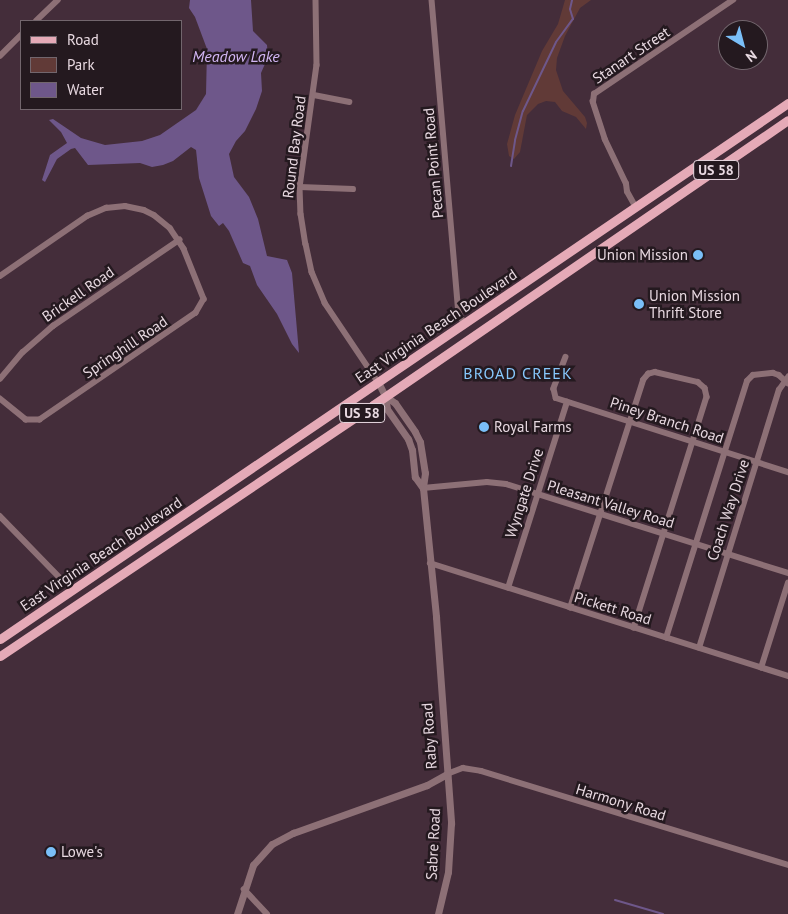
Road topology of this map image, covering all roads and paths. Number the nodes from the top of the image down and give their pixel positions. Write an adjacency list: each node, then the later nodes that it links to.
1 (58, 0): 5 (street)
2 (316, 0): 8 (street, Round Bay Road)
3 (432, 0): 17 (street, Pecan Point Road)
4 (733, 0): 14 (street, Stanart Street)
5 (37, 20)
6 (20, 36): 7 (street)
7 (0, 56)
8 (314, 95): 9 (street); 12 (street, Round Bay Road)
9 (349, 102)
10 (788, 104): 14 (main road, East Virginia Beach Boulevard / US 58)
11 (788, 120): 22 (main road, East Virginia Beach Boulevard / US 58)
12 (300, 187): 13 (street); 21 (street, Round Bay Road)
13 (354, 189)
14 (636, 208): 17 (main road, East Virginia Beach Boulevard / US 58)
15 (179, 240): 16 (street, Springhill Road); 19 (street, Brickell Road); 23 (street, Springhill Road)
16 (0, 276)
17 (464, 323): 21 (main road, East Virginia Beach Boulevard / US 58)
18 (566, 357): 24 (street)
19 (0, 379)
20 (787, 380): 27 (street); 28 (street, Coach Way Drive)
21 (378, 382): 22 (street, Round Bay Road); 41 (main road, East Virginia Beach Boulevard / US 58)
22 (385, 396): 30 (street, Raby Road); 47 (main road, East Virginia Beach Boulevard / US 58)
23 (0, 399)
24 (566, 402): 25 (street, Piney Branch Road); 31 (street, Wyngate Drive)
25 (630, 421): 26 (street, Piney Branch Road); 26 (street); 32 (street)
26 (693, 442): 27 (street, Piney Branch Road); 34 (street)
27 (725, 452): 28 (street, Piney Branch Road); 35 (street)
28 (756, 462): 29 (street, Piney Branch Road); 36 (street, Coach Way Drive)
29 (788, 472)
30 (423, 488): 31 (street, Pleasant Valley Road); 37 (street, Raby Road)
31 (537, 494): 32 (street, Pleasant Valley Road); 40 (street, Wyngate Drive)
32 (600, 515): 34 (street, Pleasant Valley Road); 42 (street)
33 (0, 516): 41 (street)
34 (664, 534): 35 (street, Pleasant Valley Road); 43 (street)
35 (695, 544): 36 (street, Pleasant Valley Road); 44 (street)
36 (727, 554): 38 (street, Pleasant Valley Road); 46 (street, Coach Way Drive)
37 (430, 563): 40 (street, Pickett Road); 50 (street, Raby Road)
38 (788, 573)
39 (788, 583): 48 (street)
40 (508, 588): 42 (street, Pickett Road)
41 (72, 590): 45 (main road, East Virginia Beach Boulevard / US 58)
42 (570, 608): 43 (street, Pickett Road)
43 (634, 628): 44 (street, Pickett Road)
44 (666, 638): 46 (street, Pickett Road)
45 (0, 639)
46 (699, 648): 48 (street, Pickett Road)
47 (0, 656)
48 (761, 668): 49 (street, Pickett Road)
49 (788, 676)
50 (447, 774): 51 (street, Harmony Road); 52 (street, Raby Road); 55 (street, Sabre Road)
51 (788, 865)
52 (244, 889): 53 (street, Raby Road); 54 (street)
53 (237, 914)
54 (267, 914)
55 (438, 914)

